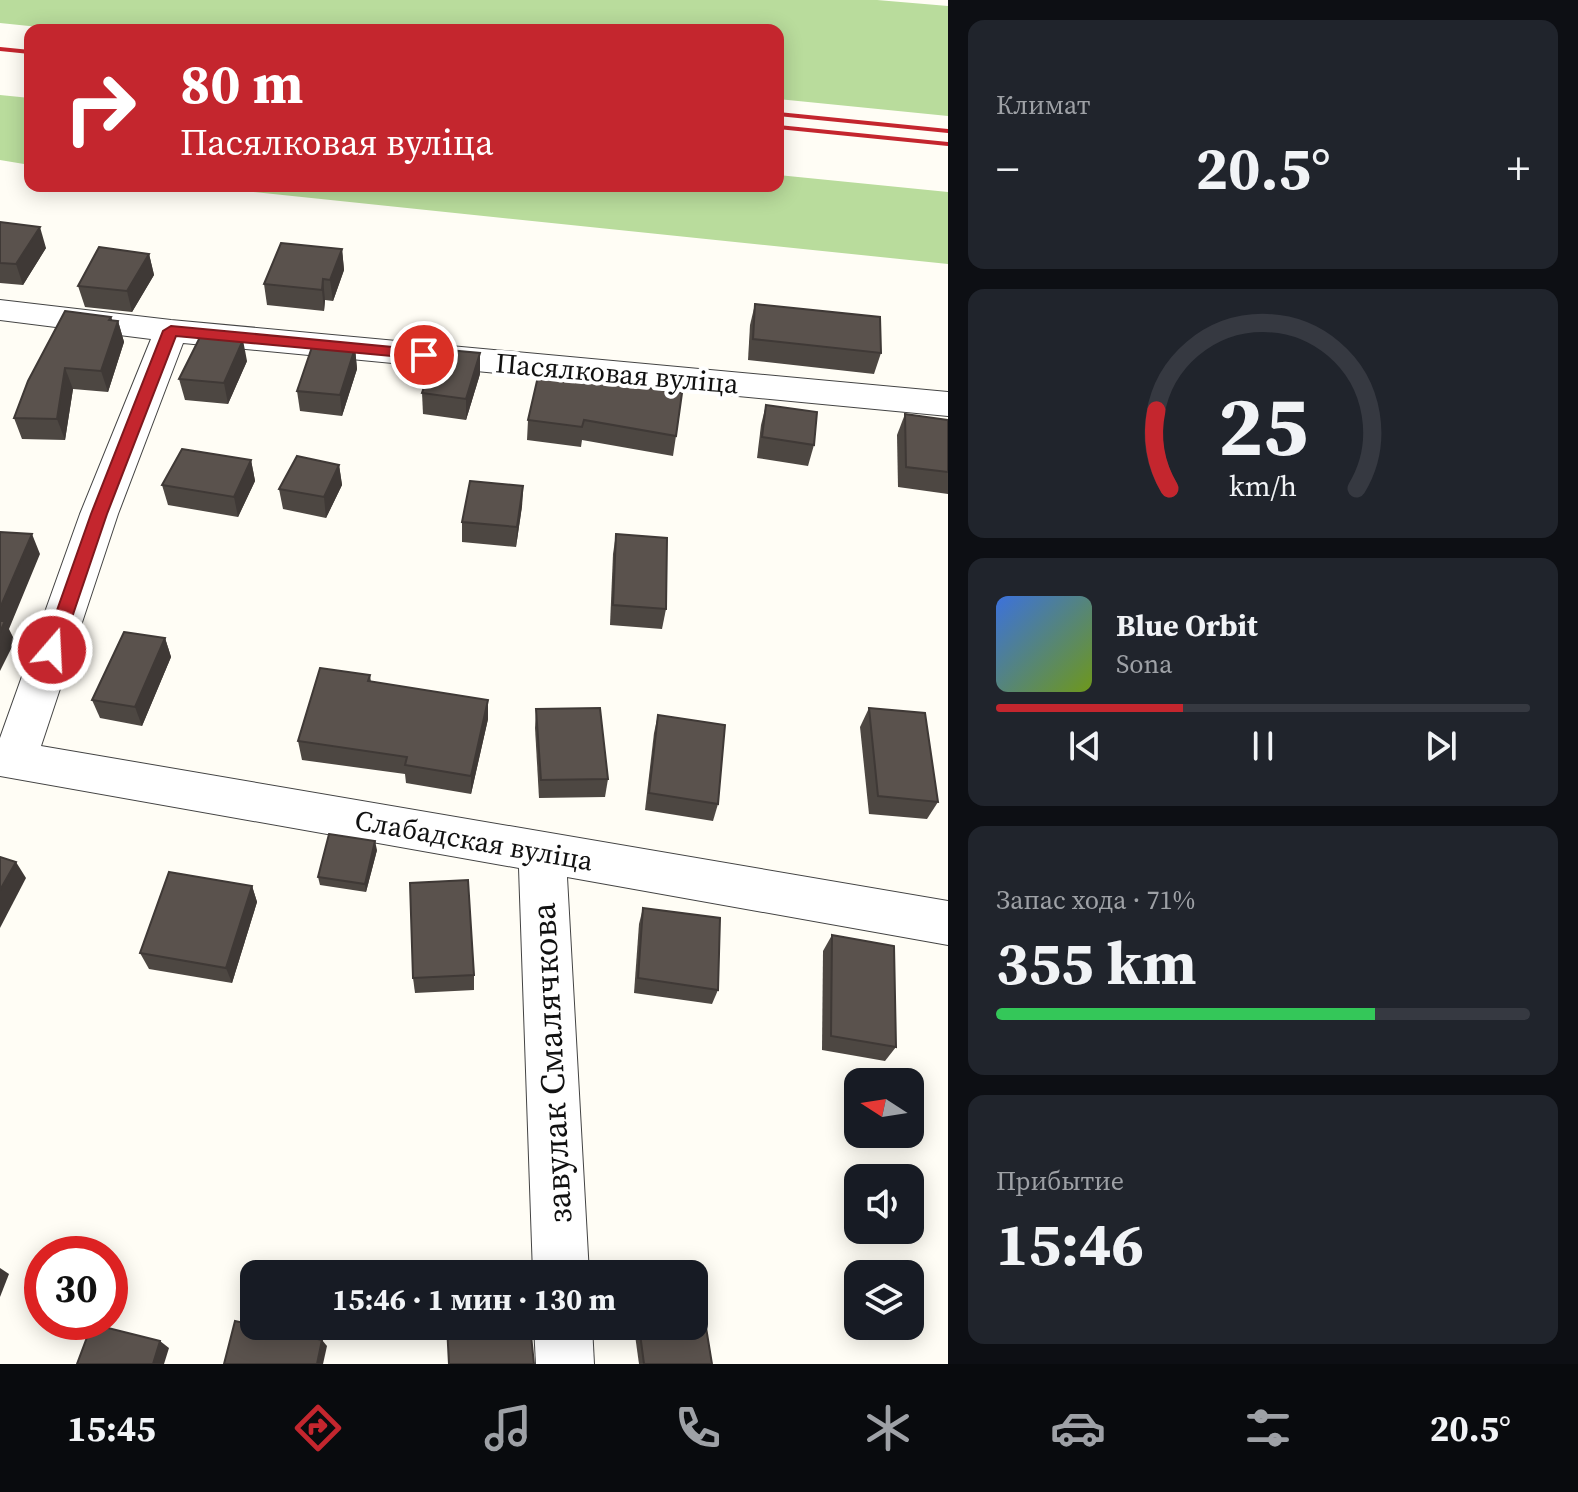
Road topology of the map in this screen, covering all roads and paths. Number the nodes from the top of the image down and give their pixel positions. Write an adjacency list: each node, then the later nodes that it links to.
1 (0, 310): 2 (street, Пасялковая вуліца)
2 (171, 331): 3 (street, Пасялковая вуліца); 4 (street)
3 (948, 404)
4 (8, 758): 5 (street, Слабадская вуліца)
5 (542, 852): 6 (street, Слабадская вуліца); 7 (street, завулак Смалячкова)
6 (948, 923)
7 (560, 1260)
8 (564, 1340): 9 (street)
9 (565, 1364)

